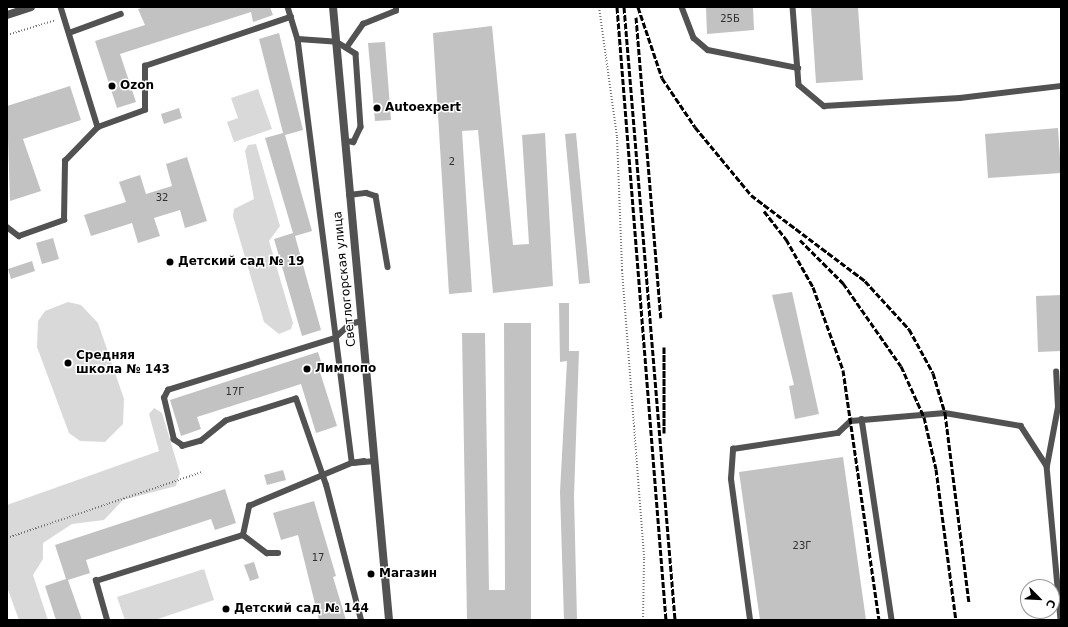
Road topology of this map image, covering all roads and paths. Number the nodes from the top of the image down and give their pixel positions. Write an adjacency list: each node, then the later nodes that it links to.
1 (30, 7): 10 (street)
2 (61, 7): 11 (lane)
3 (288, 7): 12 (lane)
4 (333, 7): 16 (street, Светлогорская улица)
5 (396, 7): 17 (lane)
6 (599, 7): 40 (path)
7 (682, 7): 18 (lane)
8 (793, 7): 18 (lane)
9 (121, 14): 13 (lane)
10 (7, 15)
11 (65, 17): 13 (lane); 14 (path)
12 (291, 17): 15 (lane); 20 (lane)
13 (69, 33): 20 (lane)
14 (7, 35)
15 (298, 39): 16 (lane); 26 (lane)
16 (337, 42): 17 (lane); 21 (street, Светлогорская улица)
17 (347, 47): 21 (lane)
18 (798, 68): 19 (lane)
19 (1061, 86)
20 (98, 126): 23 (lane)
21 (346, 142): 22 (street, Светлогорская улица)
22 (349, 195): 24 (lane); 25 (street, Светлогорская улица)
23 (7, 227)
24 (388, 268)
25 (362, 321): 26 (lane); 29 (street, Светлогорская улица)
26 (335, 338): 30 (lane); 33 (lane)
27 (1056, 372): 31 (lane)
28 (862, 419): 31 (lane); 41 (lane); 42 (lane)
29 (375, 461): 30 (lane); 39 (street, Светлогорская улица)
30 (352, 463): 33 (lane)
31 (1047, 466): 43 (lane)
32 (202, 472): 35 (path)
33 (322, 475): 34 (lane); 38 (lane)
34 (243, 535): 36 (lane); 37 (lane)
35 (7, 538)
36 (278, 552)
37 (107, 620)
38 (361, 620)
39 (389, 620)
40 (643, 620)
41 (750, 620)
42 (892, 620)
43 (1061, 620)

